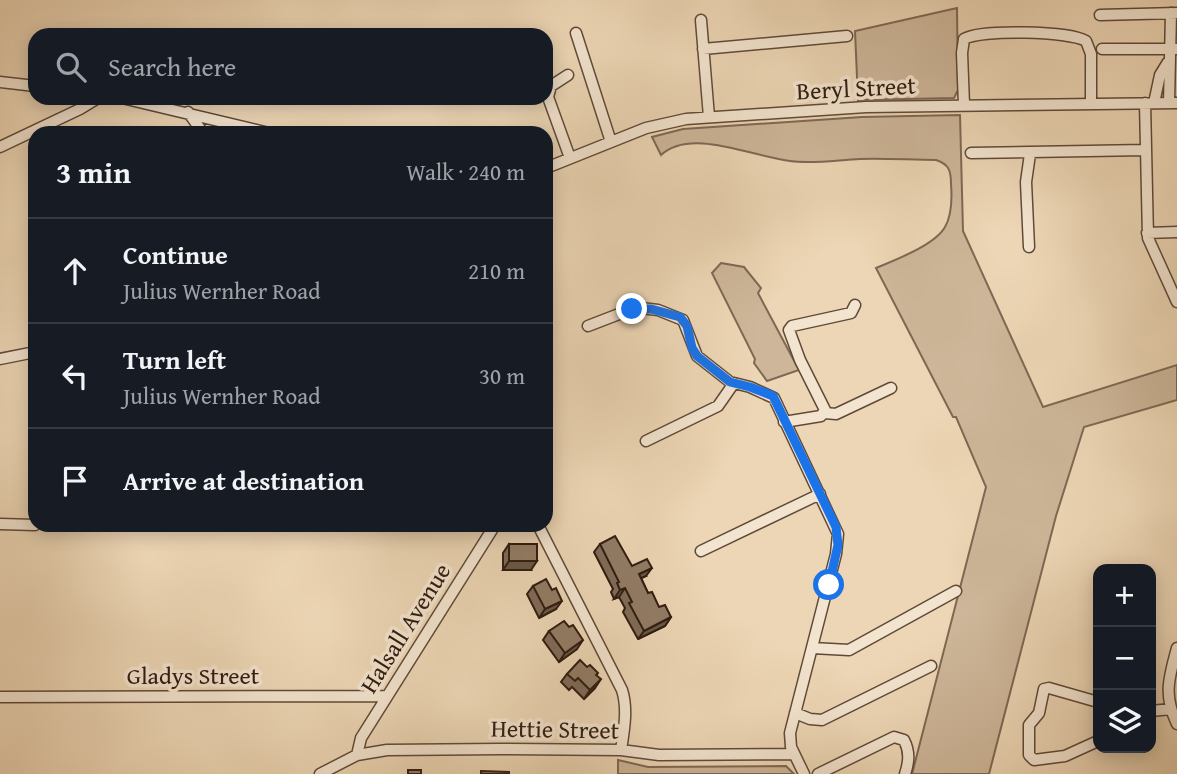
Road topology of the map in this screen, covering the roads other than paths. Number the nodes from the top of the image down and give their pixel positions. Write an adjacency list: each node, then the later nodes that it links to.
1 (1174, 13): 2 (street); 8 (street)
2 (1100, 15)
3 (701, 20): 6 (street)
4 (576, 33): 26 (street)
5 (847, 36): 6 (street)
6 (703, 49): 21 (street)
7 (1102, 49): 8 (street)
8 (1172, 53): 13 (street); 14 (street)
9 (568, 75): 12 (street)
10 (0, 82): 11 (street)
11 (28, 85)
12 (553, 85)
13 (1149, 103): 14 (street, Beryl Street); 15 (street, Beryl Street); 28 (street)
14 (1173, 103)
15 (1091, 104): 19 (street, Beryl Street); 19 (street)
16 (85, 105): 22 (street)
17 (155, 105): 20 (street)
18 (551, 105): 31 (street)
19 (964, 105): 21 (street, Beryl Street)
20 (188, 112): 23 (street); 24 (street)
21 (709, 117): 26 (street, Beryl Street)
22 (46, 126)
23 (198, 126)
24 (243, 126)
25 (28, 134): 27 (street)
26 (611, 142): 31 (street, Beryl Street)
27 (0, 147)
28 (1145, 150): 30 (street); 34 (street)
29 (971, 153): 30 (street)
30 (1030, 154): 35 (street)
31 (570, 158): 32 (street, Beryl Street)
32 (553, 165)
33 (1177, 232): 34 (street)
34 (1147, 233): 36 (street)
35 (1029, 247)
36 (1177, 302)
37 (855, 305): 43 (street)
38 (588, 326): 41 (street)
39 (28, 353): 40 (street)
40 (0, 359)
41 (734, 383): 44 (street); 45 (street)
42 (891, 388): 43 (street)
43 (825, 413): 44 (street)
44 (784, 422): 46 (street)
45 (646, 441)
46 (820, 494): 51 (street); 53 (street)
47 (0, 524): 48 (street)
48 (28, 524)
49 (491, 532): 56 (street, Halsall Avenue)
50 (541, 532): 64 (street)
51 (701, 551)
52 (956, 591): 53 (street)
53 (812, 648): 61 (street)
54 (1177, 648): 59 (street)
55 (931, 666): 61 (street)
56 (387, 696): 57 (street, Gladys Street); 66 (street, Halsall Avenue)
57 (0, 697)
58 (1093, 701): 63 (street)
59 (1171, 709): 60 (street); 62 (street)
60 (1156, 710)
61 (795, 713): 65 (street)
62 (1177, 724)
63 (1093, 743)
64 (621, 750): 65 (street, Hettie Street); 66 (street, Hettie Street)
65 (794, 754): 68 (street)
66 (357, 755): 67 (street, Hettie Street)
67 (320, 774)
68 (804, 774)
69 (818, 774): 70 (street)
70 (905, 774)

